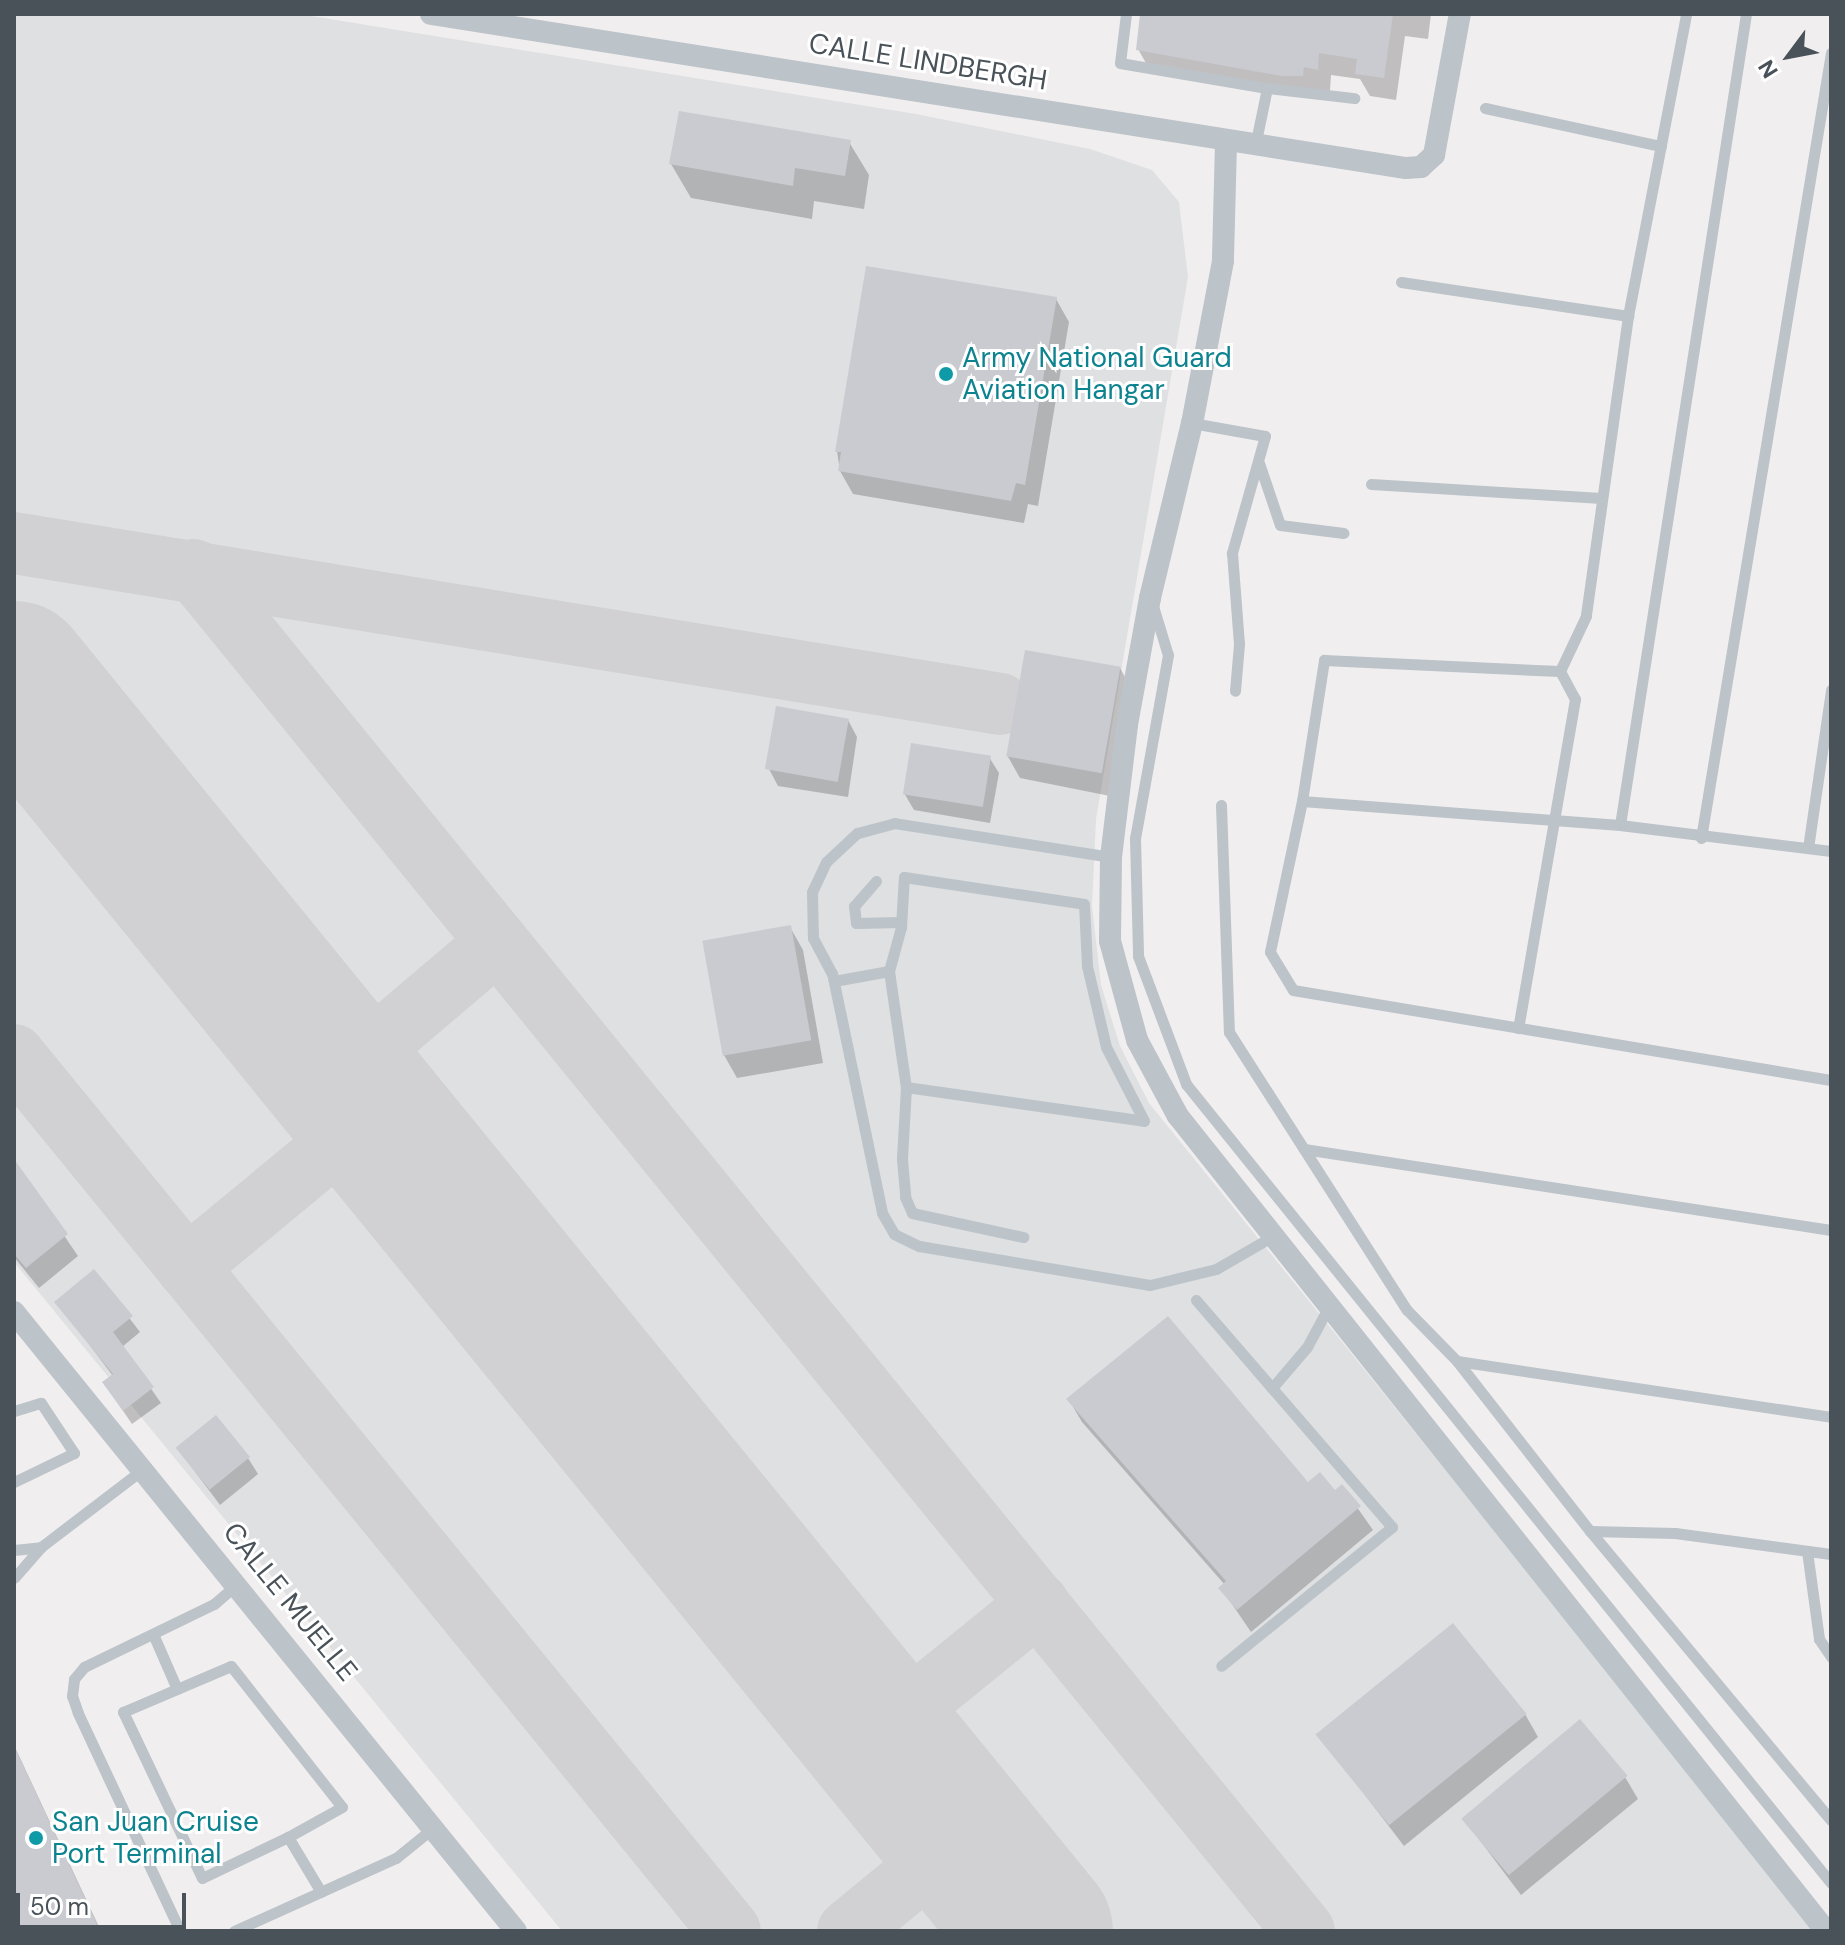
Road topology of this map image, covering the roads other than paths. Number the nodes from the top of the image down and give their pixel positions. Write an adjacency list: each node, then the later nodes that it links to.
1 (431, 14): 10 (street, CALLE LINDBERGH)
2 (1126, 14): 7 (lane)
3 (1460, 14): 12 (street, CALLE LINDBERGH)
4 (1686, 14): 11 (lane)
5 (1746, 14): 27 (lane)
6 (1831, 53): 28 (lane)
7 (1267, 88): 8 (lane); 12 (lane)
8 (1354, 98)
9 (1485, 108): 11 (lane)
10 (1226, 143): 12 (street, CALLE LINDBERGH); 15 (street)
11 (1661, 146): 14 (lane)
12 (1255, 147)
13 (1401, 282): 14 (lane)
14 (1628, 316): 18 (lane)
15 (1192, 423): 16 (lane); 20 (street)
16 (1259, 463): 19 (lane); 23 (lane)
17 (1371, 484): 18 (lane)
18 (1602, 498): 21 (lane)
19 (1343, 533)
20 (1150, 598): 31 (street); 66 (lane)
21 (1560, 671): 24 (lane); 26 (lane)
22 (1831, 690): 29 (lane)
23 (1235, 691)
24 (1302, 801): 26 (lane); 36 (lane)
25 (1221, 805): 39 (lane)
26 (1554, 820): 27 (lane); 36 (lane)
27 (1620, 825): 28 (lane)
28 (1701, 838): 29 (lane)
29 (1808, 848): 30 (lane)
30 (1831, 851)
31 (1111, 857): 35 (lane); 41 (street)
32 (876, 881): 33 (lane)
33 (901, 922): 34 (lane); 38 (lane)
34 (889, 971): 35 (lane); 38 (lane)
35 (834, 981): 41 (lane)
36 (1518, 1028): 37 (lane)
37 (1831, 1080)
38 (906, 1087): 42 (lane)
39 (1304, 1149): 40 (lane); 46 (lane)
40 (1831, 1230)
41 (1273, 1236): 44 (street)
42 (1023, 1237)
43 (1196, 1300): 47 (lane)
44 (1328, 1308): 47 (lane); 71 (street)
45 (18, 1323): 50 (street, CALLE MUELLE)
46 (1457, 1361): 49 (lane); 52 (lane)
47 (1272, 1388): 61 (lane)
48 (15, 1409): 51 (lane)
49 (1831, 1417)
50 (143, 1469): 53 (lane); 58 (street, CALLE MUELLE)
51 (14, 1482)
52 (1590, 1531): 55 (lane); 63 (lane)
53 (41, 1547): 54 (lane); 57 (lane)
54 (14, 1550)
55 (1807, 1551): 56 (lane); 60 (lane)
56 (1831, 1554)
57 (14, 1578)
58 (237, 1584): 59 (lane); 64 (street, CALLE MUELLE)
59 (153, 1634): 62 (lane); 68 (lane)
60 (1831, 1657)
61 (1221, 1666)
62 (177, 1689): 65 (lane); 65 (lane)
63 (1831, 1820)
64 (433, 1828): 67 (lane); 70 (street, CALLE MUELLE)
65 (288, 1837): 67 (lane)
66 (1831, 1883)
67 (321, 1892): 69 (lane)
68 (180, 1931)
69 (234, 1931)
70 (516, 1931)
71 (1826, 1931)

